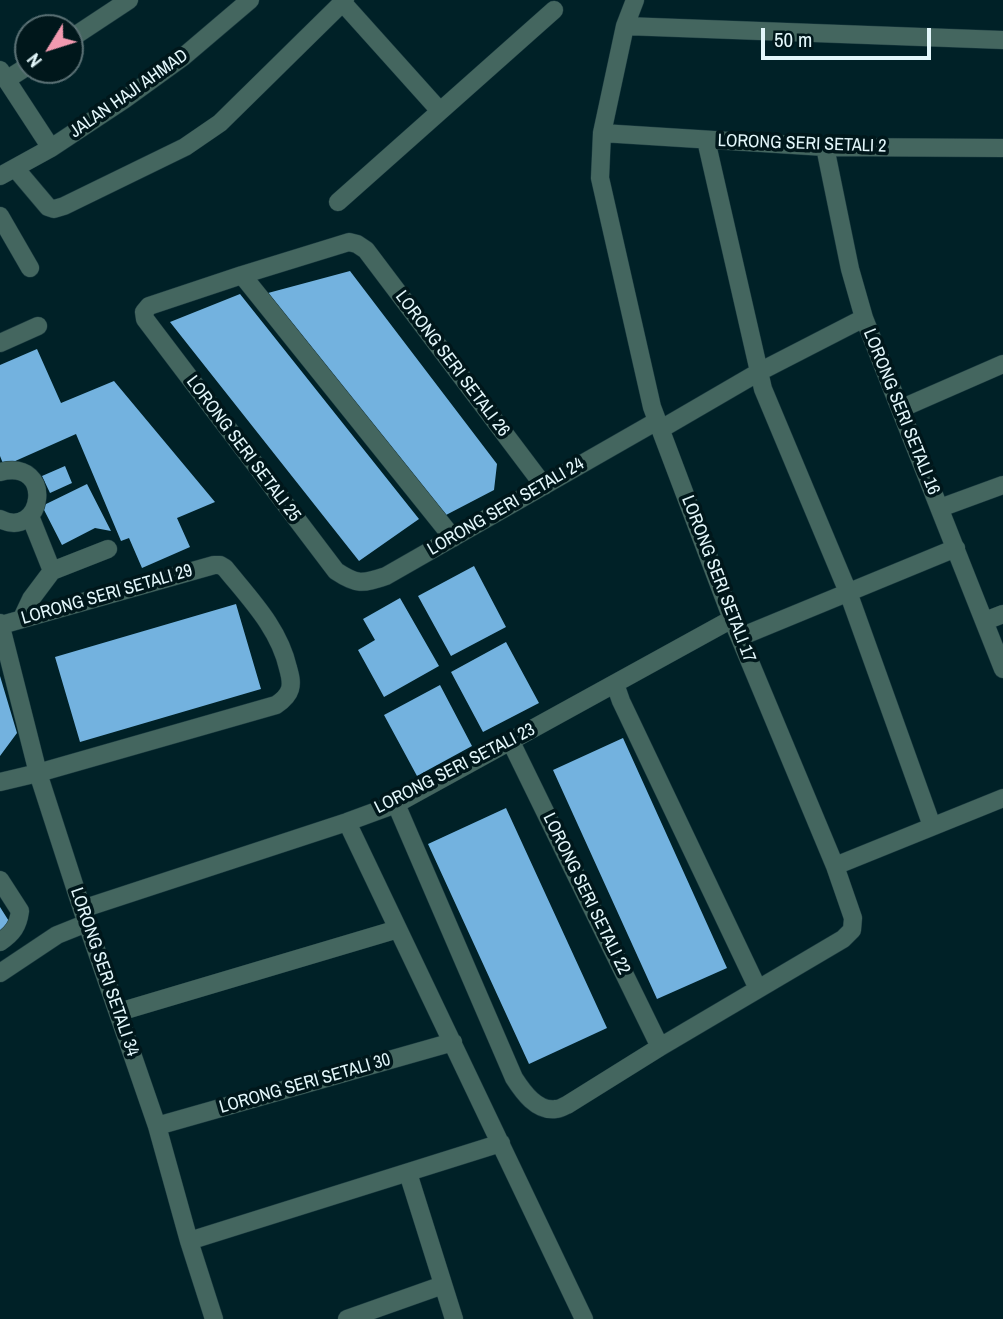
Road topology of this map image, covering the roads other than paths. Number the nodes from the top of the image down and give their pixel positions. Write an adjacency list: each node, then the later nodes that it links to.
1 (129, 0): 7 (street)
2 (250, 0): 14 (street, JALAN HAJI AHMAD)
3 (635, 0): 6 (street, LORONG SERI SETALI 17)
4 (344, 1): 10 (street); 16 (street)
5 (554, 10): 10 (street)
6 (625, 26): 8 (street); 11 (street, LORONG SERI SETALI 17)
7 (84, 30)
8 (1003, 40)
9 (3, 75): 14 (street)
10 (440, 111): 17 (street)
11 (602, 133): 12 (street, LORONG SERI SETALI 2); 27 (street, LORONG SERI SETALI 17)
12 (706, 140): 13 (street, LORONG SERI SETALI 2); 25 (street)
13 (825, 147): 15 (street, LORONG SERI SETALI 2); 21 (street, LORONG SERI SETALI 16)
14 (51, 148): 16 (street, JALAN HAJI AHMAD)
15 (1003, 148)
16 (8, 172)
17 (338, 202)
18 (0, 216): 19 (street)
19 (30, 268)
20 (242, 275): 30 (street, LORONG SERI SETALI 26); 34 (street); 38 (street, LORONG SERI SETALI 25)
21 (863, 318): 25 (street, LORONG SERI SETALI 24); 26 (street, LORONG SERI SETALI 16)
22 (38, 326): 23 (street)
23 (0, 342)
24 (1003, 364): 26 (street)
25 (759, 372): 27 (street, LORONG SERI SETALI 24); 39 (street)
26 (900, 409): 31 (street, LORONG SERI SETALI 16)
27 (659, 425): 30 (street, LORONG SERI SETALI 24); 42 (street, LORONG SERI SETALI 17)
28 (0, 472): 32 (street)
29 (1003, 485): 31 (street)
30 (544, 486): 34 (street, LORONG SERI SETALI 24)
31 (940, 508): 35 (street, LORONG SERI SETALI 16)
32 (30, 516): 33 (street); 37 (street)
33 (0, 519)
34 (453, 538): 38 (street, LORONG SERI SETALI 24)
35 (956, 548): 39 (street); 43 (street, LORONG SERI SETALI 16)
36 (108, 549): 37 (street)
37 (51, 571): 41 (street)
38 (351, 581)
39 (848, 592): 45 (street); 54 (street)
40 (1003, 614): 43 (street)
41 (22, 618): 44 (street, LORONG SERI SETALI 29); 49 (street, LORONG SERI SETALI 29)
42 (732, 619): 45 (street, LORONG SERI SETALI 17); 47 (street, LORONG SERI SETALI 23)
43 (985, 621): 46 (street, LORONG SERI SETALI 16)
44 (0, 624): 49 (street, LORONG SERI SETALI 34)
45 (740, 637): 55 (street, LORONG SERI SETALI 17)
46 (1003, 669)
47 (615, 684): 48 (street, LORONG SERI SETALI 23); 61 (street)
48 (511, 742): 52 (street, LORONG SERI SETALI 23); 64 (street, LORONG SERI SETALI 22)
49 (38, 773): 50 (street); 57 (street, LORONG SERI SETALI 34)
50 (0, 782)
51 (1003, 798): 54 (street)
52 (396, 804): 53 (street, LORONG SERI SETALI 23); 64 (street, LORONG SERI SETALI 17)
53 (347, 822): 57 (street, LORONG SERI SETALI 23); 58 (street)
54 (932, 827): 55 (street)
55 (835, 866): 61 (street, LORONG SERI SETALI 17)
56 (0, 880): 59 (street)
57 (85, 916): 60 (street, LORONG SERI SETALI 23); 62 (street, LORONG SERI SETALI 34)
58 (398, 929): 62 (street); 63 (street)
59 (0, 942)
60 (0, 973)
61 (758, 989): 64 (street, LORONG SERI SETALI 17)
62 (119, 1012): 65 (street, LORONG SERI SETALI 34)
63 (453, 1042): 65 (street, LORONG SERI SETALI 30); 66 (street)
64 (660, 1047)
65 (157, 1126): 68 (street, LORONG SERI SETALI 34)
66 (501, 1143): 67 (street); 73 (street)
67 (408, 1173): 68 (street); 69 (street)
68 (189, 1241): 70 (street, LORONG SERI SETALI 34)
69 (443, 1285): 71 (street); 72 (street)
70 (214, 1319)
71 (347, 1319)
72 (454, 1319)
73 (583, 1319)

